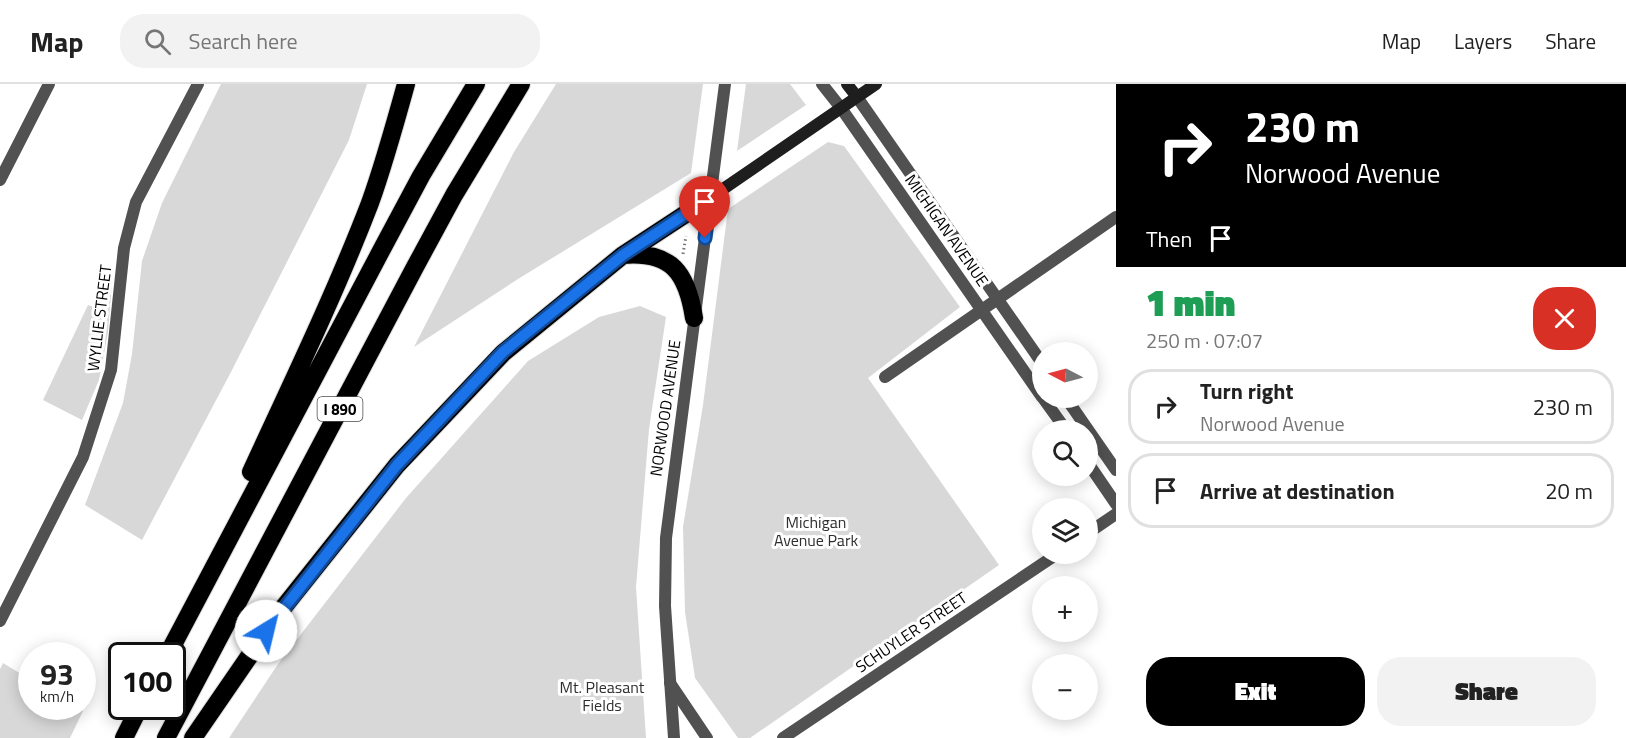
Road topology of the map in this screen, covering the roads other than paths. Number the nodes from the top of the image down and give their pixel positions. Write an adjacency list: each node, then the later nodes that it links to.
1 (49, 84): 12 (street)
2 (198, 84): 29 (street, WYLLIE STREET)
3 (406, 84): 30 (highway)
4 (476, 84): 31 (highway, I 890)
5 (520, 84): 35 (highway, I 890)
6 (725, 84): 13 (street, NORWOOD AVENUE)
7 (822, 84): 11 (street, MICHIGAN AVENUE)
8 (847, 84): 10 (main road, MICHIGAN AVENUE)
9 (876, 84): 10 (main road)
10 (857, 97): 11 (main road); 16 (street, MICHIGAN AVENUE)
11 (841, 108): 13 (main road); 17 (street, MICHIGAN AVENUE)
12 (0, 180)
13 (710, 198): 15 (highway); 18 (street, NORWOOD AVENUE)
14 (1116, 218): 16 (street)
15 (623, 255): 18 (highway); 36 (highway)
16 (999, 299): 17 (street); 19 (street, MICHIGAN AVENUE)
17 (983, 309): 20 (street); 21 (street, MICHIGAN AVENUE)
18 (694, 318): 32 (street, NORWOOD AVENUE)
19 (1032, 348)
20 (885, 377)
21 (1032, 381)
22 (1073, 408): 23 (street)
23 (1116, 470)
24 (1098, 478): 25 (street)
25 (1116, 504)
26 (1116, 514): 27 (street)
27 (1098, 526)
28 (1042, 564): 39 (street, SCHUYLER STREET)
29 (0, 621)
30 (173, 642)
31 (174, 642)
32 (670, 683): 37 (street, NORWOOD AVENUE); 38 (street)
33 (133, 720): 34 (highway)
34 (124, 738)
35 (166, 738)
36 (193, 738)
37 (674, 738)
38 (707, 738)
39 (783, 738)

